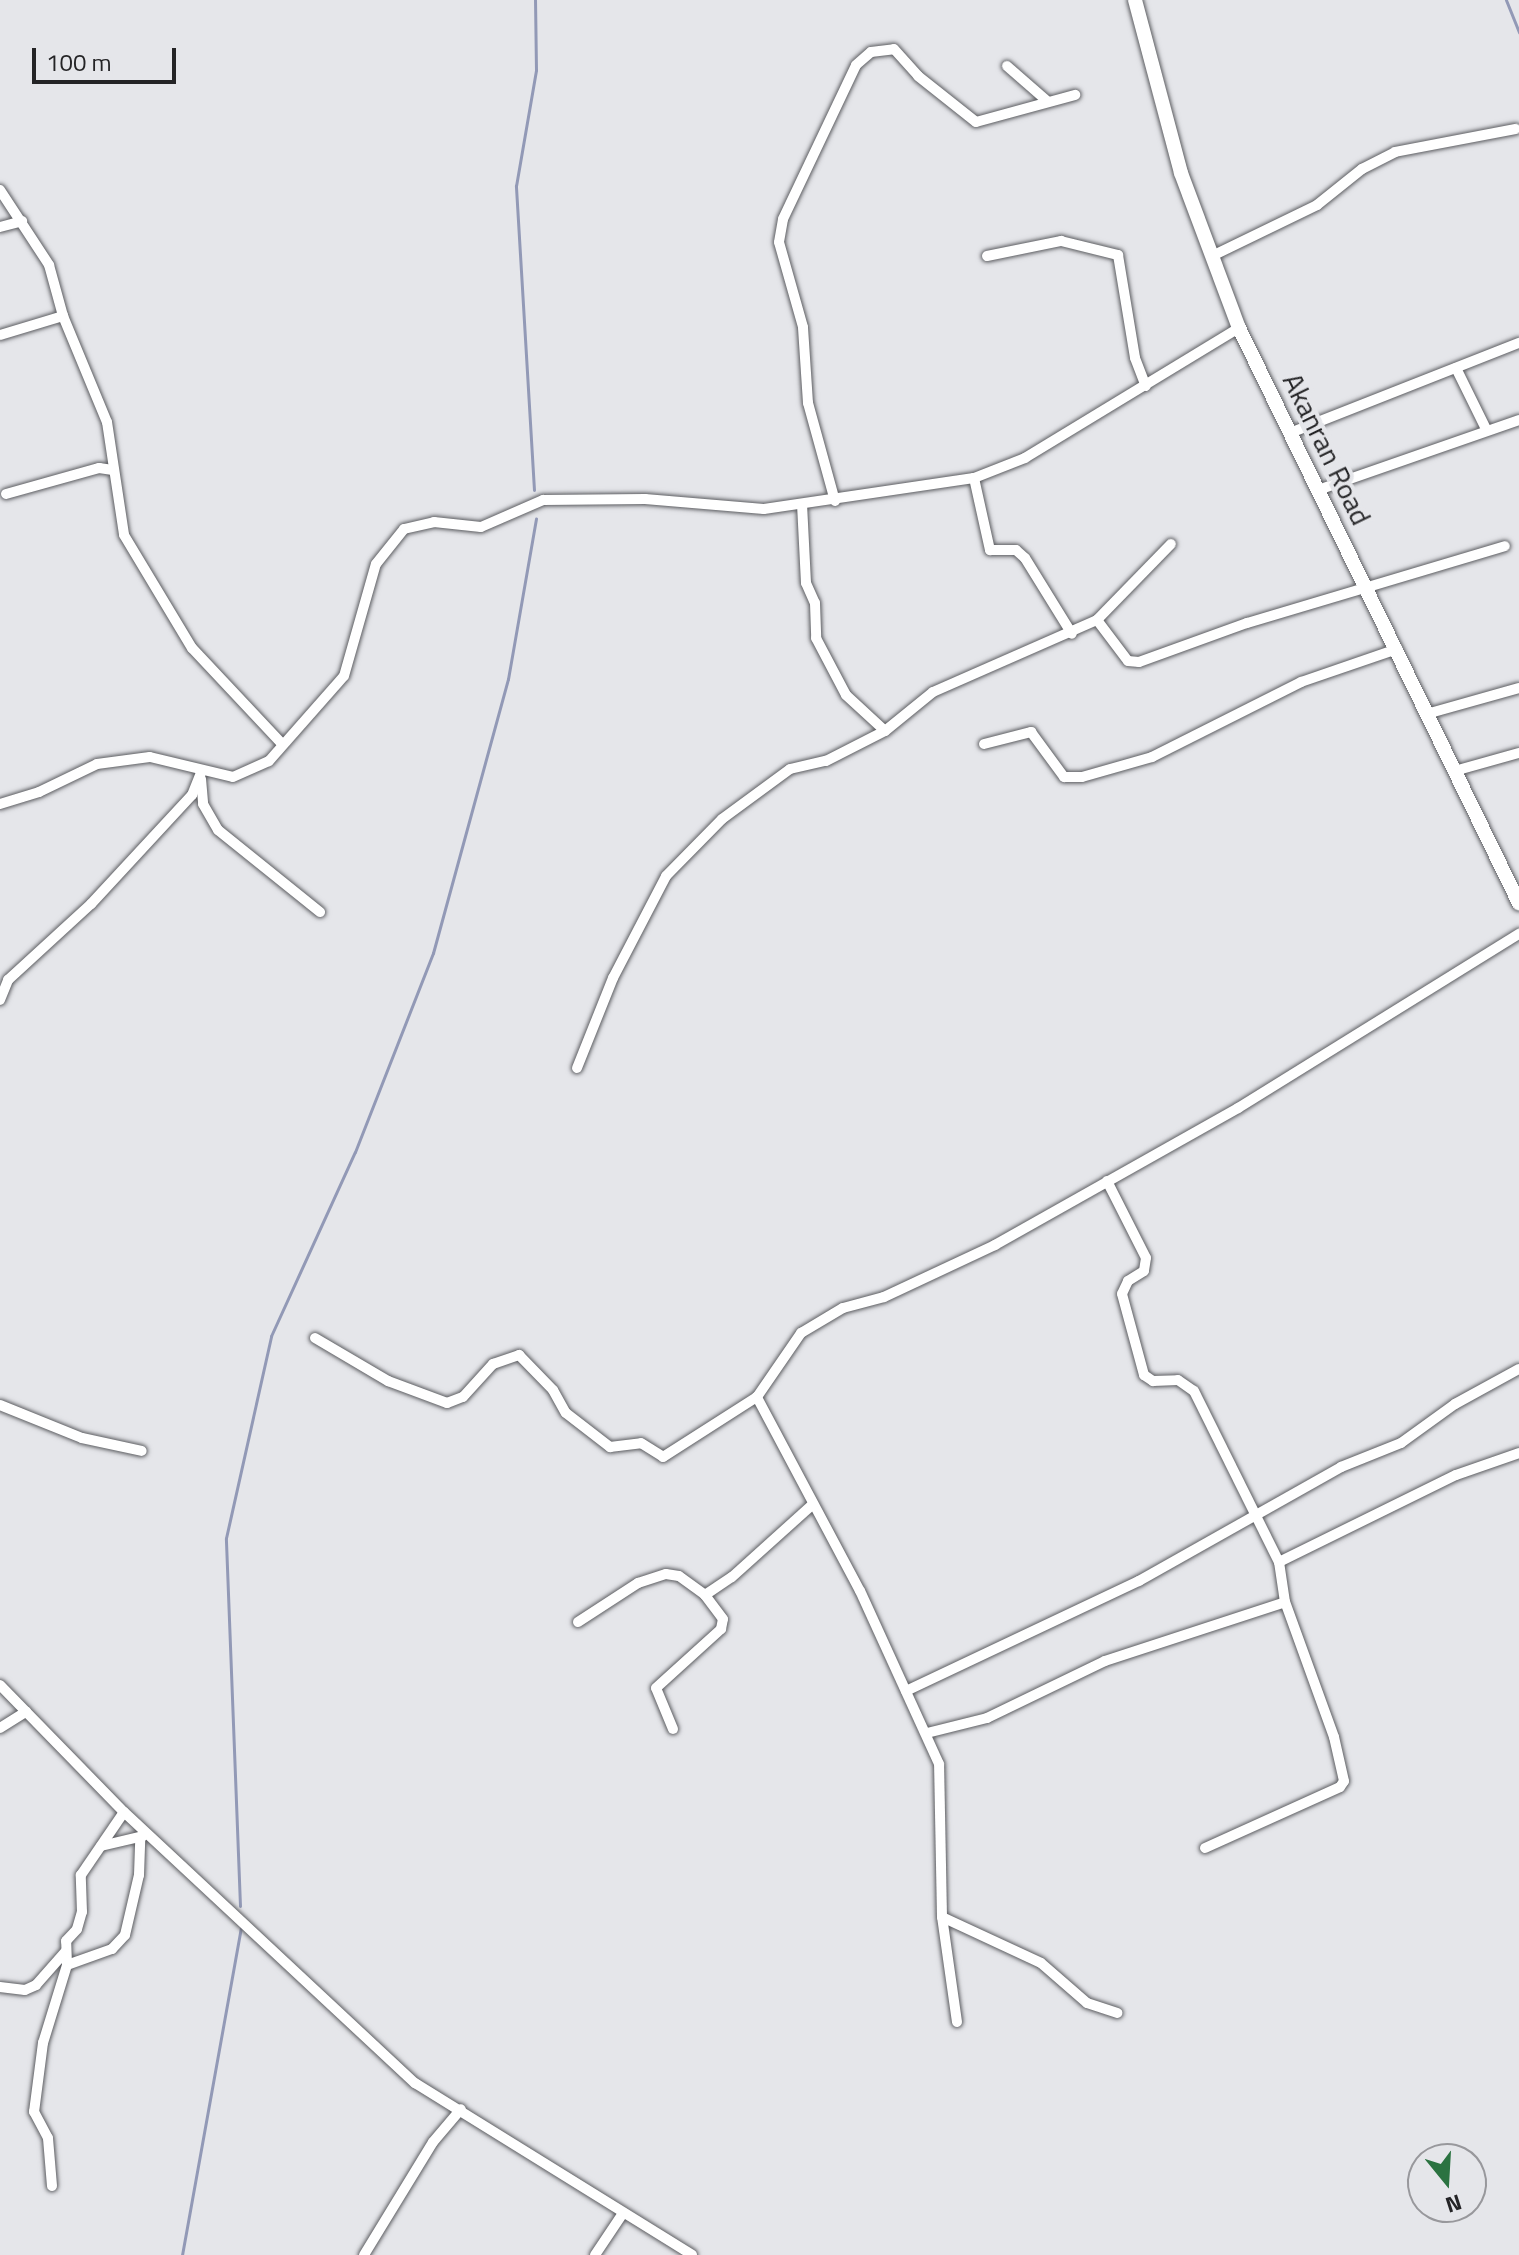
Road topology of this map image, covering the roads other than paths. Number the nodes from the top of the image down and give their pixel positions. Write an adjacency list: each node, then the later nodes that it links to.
1 (1135, 0): 10 (main road, Akanran Road)
2 (1007, 66): 4 (street)
3 (1075, 95): 4 (street)
4 (1046, 100): 24 (street)
5 (1516, 129): 10 (street)
6 (0, 190): 7 (street)
7 (22, 221): 8 (street); 11 (street)
8 (0, 227)
9 (987, 256): 16 (street)
10 (1212, 256): 12 (main road, Akanran Road)
11 (63, 316): 13 (street); 20 (street)
12 (1239, 328): 16 (street); 19 (main road, Akanran Road)
13 (0, 335)
14 (1519, 343): 15 (street)
15 (1456, 368): 18 (street); 19 (street)
16 (1146, 386): 21 (street)
17 (1519, 420): 18 (street)
18 (1486, 429): 22 (street)
19 (1290, 433): 22 (main road, Akanran Road)
20 (113, 470): 23 (street); 35 (street)
21 (974, 478): 24 (street); 30 (street)
22 (1318, 490): 28 (main road, Akanran Road)
23 (6, 494)
24 (835, 501): 25 (street)
25 (802, 504): 34 (street); 35 (street)
26 (1171, 544): 29 (street)
27 (1505, 546): 28 (street)
28 (1366, 586): 29 (street); 31 (main road, Akanran Road)
29 (1097, 620): 30 (street)
30 (1072, 634): 34 (street)
31 (1397, 649): 33 (main road, Akanran Road); 36 (street)
32 (1519, 688): 33 (street)
33 (1430, 713): 38 (main road, Akanran Road)
34 (885, 731): 45 (street)
35 (282, 744): 39 (street)
36 (984, 744)
37 (1519, 753): 38 (street)
38 (1458, 770): 41 (main road, Akanran Road)
39 (201, 773): 40 (street); 42 (street); 44 (street)
40 (0, 804)
41 (1519, 903)
42 (320, 912)
43 (1519, 934): 46 (street)
44 (0, 1000)
45 (577, 1068)
46 (1107, 1181): 49 (street); 54 (street)
47 (315, 1338): 49 (street)
48 (1519, 1369): 54 (street)
49 (757, 1397): 53 (street)
50 (0, 1405): 51 (street)
51 (142, 1451)
52 (1519, 1453): 55 (street)
53 (813, 1504): 56 (street); 60 (street)
54 (1258, 1515): 55 (street); 60 (street)
55 (1279, 1562): 57 (street)
56 (705, 1595): 58 (street); 63 (street)
57 (1285, 1602): 64 (street); 68 (street)
58 (578, 1622)
59 (0, 1685): 61 (street)
60 (906, 1691): 64 (street)
61 (26, 1712): 62 (street); 65 (street)
62 (0, 1728)
63 (673, 1729)
64 (927, 1733): 69 (street)
65 (124, 1812): 66 (street); 67 (street)
66 (145, 1836): 67 (street); 71 (street); 75 (street)
67 (98, 1847): 70 (street)
68 (1205, 1848)
69 (942, 1917): 73 (street); 74 (street)
70 (66, 1951): 71 (street); 72 (street)
71 (67, 1965): 76 (street)
72 (0, 1987)
73 (1117, 2013)
74 (957, 2022)
75 (461, 2109): 77 (street); 78 (street)
76 (52, 2186)
77 (623, 2213): 79 (street); 80 (street)
78 (364, 2255)
79 (595, 2255)
80 (692, 2255)

